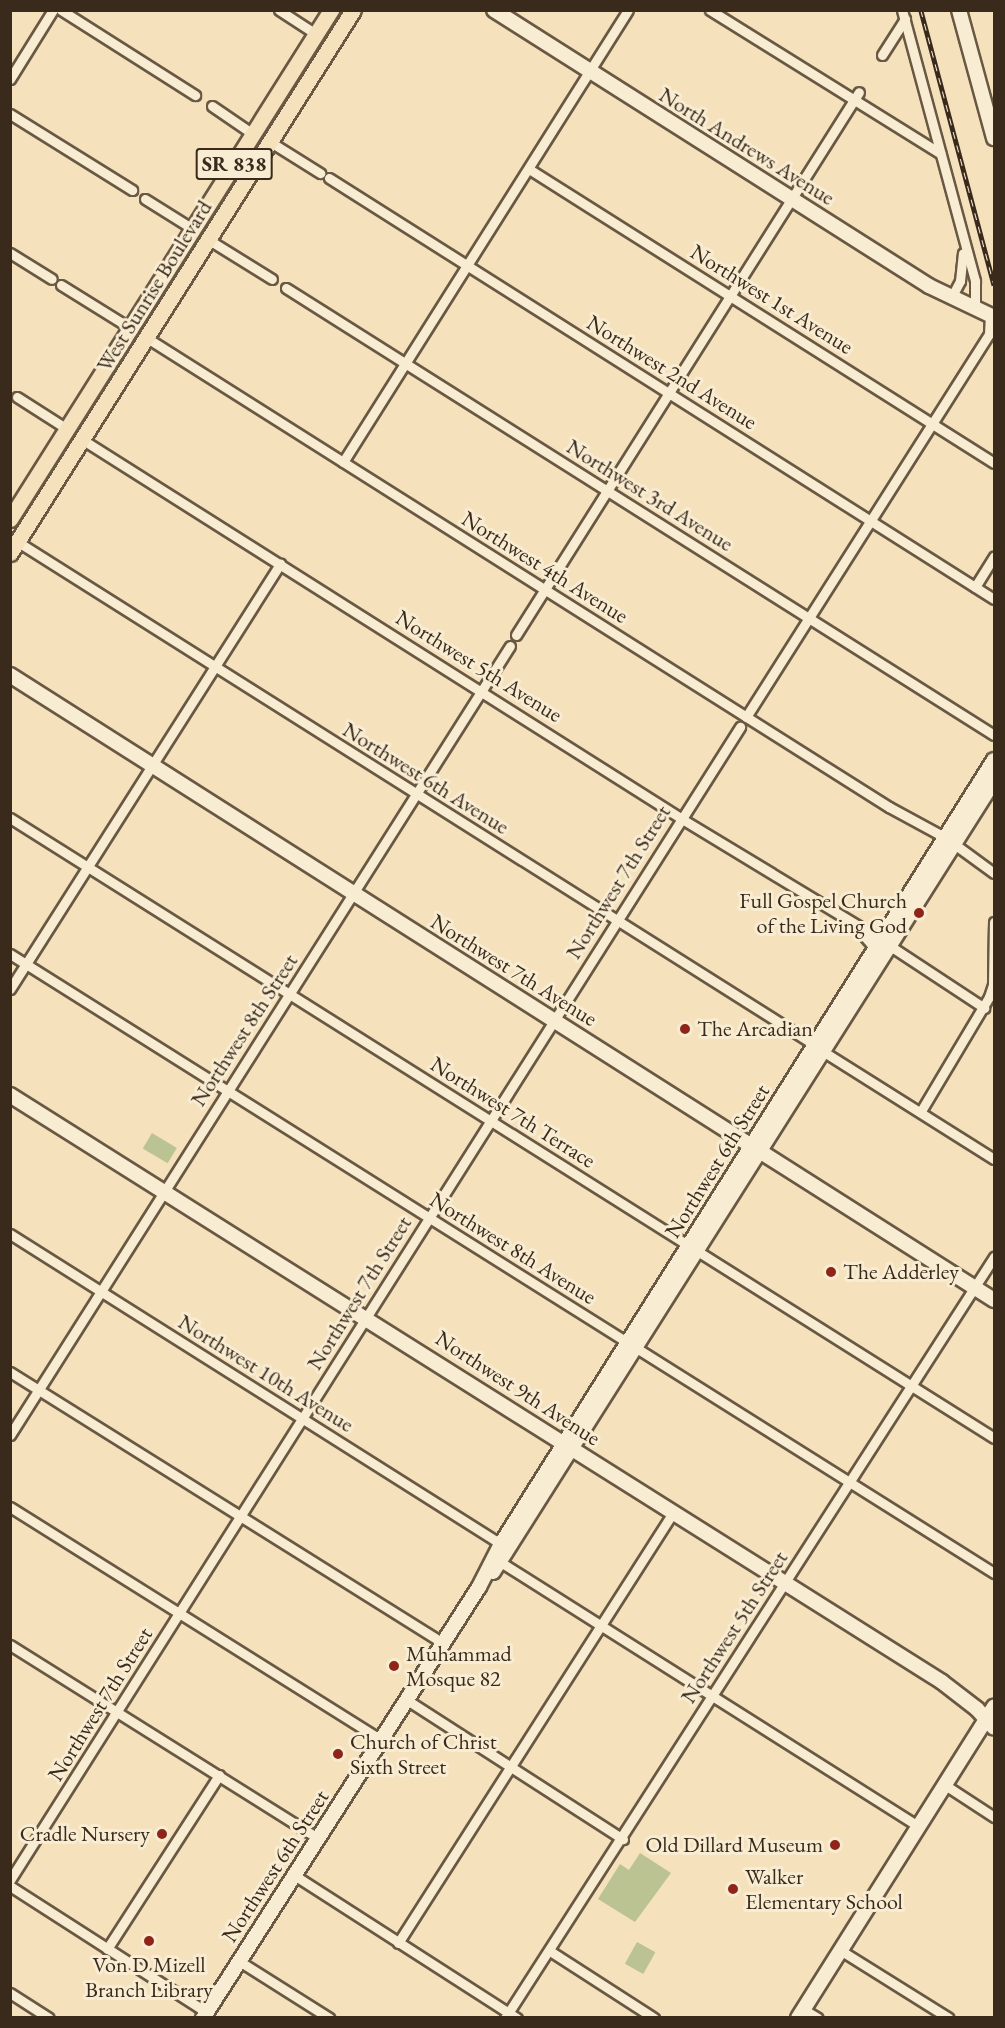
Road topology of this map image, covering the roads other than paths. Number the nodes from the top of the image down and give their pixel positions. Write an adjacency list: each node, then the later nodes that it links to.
1 (53, 10): 14 (street)
2 (61, 10): 15 (street)
3 (279, 10): 11 (street)
4 (331, 10): 11 (main road, West Sunrise Boulevard / SR 838)
5 (353, 10): 21 (main road, West Sunrise Boulevard / SR 838)
6 (494, 10): 13 (main road, North Andrews Avenue)
7 (628, 10): 13 (street)
8 (710, 10): 16 (street)
9 (959, 10): 20 (main road)
10 (904, 15): 12 (street); 22 (street)
11 (316, 34): 19 (main road, West Sunrise Boulevard / SR 838)
12 (882, 55)
13 (589, 71): 23 (street); 28 (main road, North Andrews Avenue)
14 (10, 79)
15 (195, 95)
16 (856, 96): 22 (street); 28 (street)
17 (212, 106): 19 (street)
18 (10, 114): 27 (street)
19 (253, 134): 24 (main road); 30 (main road, West Sunrise Boulevard / SR 838)
20 (994, 138)
21 (272, 142): 24 (main road, West Sunrise Boulevard / SR 838); 25 (street)
22 (940, 153): 32 (street)
23 (529, 169): 34 (street); 39 (street, Northwest 1st Avenue)
24 (254, 170): 31 (main road, West Sunrise Boulevard / SR 838)
25 (320, 173)
26 (329, 178): 34 (street, Northwest 2nd Avenue)
27 (132, 190)
28 (792, 198): 39 (street); 40 (main road, North Andrews Avenue)
29 (145, 199): 30 (street)
30 (193, 229): 42 (main road, West Sunrise Boulevard / SR 838)
31 (209, 240): 36 (street); 43 (main road, West Sunrise Boulevard / SR 838)
32 (963, 244): 40 (street); 41 (street)
33 (10, 253): 35 (street)
34 (467, 266): 44 (street); 45 (street, Northwest 2nd Avenue)
35 (52, 279)
36 (272, 279)
37 (61, 285): 42 (street)
38 (286, 288): 44 (street, Northwest 3rd Avenue)
39 (731, 295): 45 (street); 48 (street, Northwest 1st Avenue)
40 (951, 298): 41 (main road, North Andrews Avenue)
41 (987, 313): 48 (street)
42 (130, 328): 47 (main road, West Sunrise Boulevard / SR 838)
43 (147, 338): 50 (main road, West Sunrise Boulevard / SR 838); 51 (street, Northwest 4th Avenue)
44 (405, 364): 51 (street); 53 (street, Northwest 3rd Avenue)
45 (669, 393): 53 (street); 55 (street, Northwest 2nd Avenue)
46 (17, 397): 49 (street)
47 (79, 410): 49 (main road, West Sunrise Boulevard / SR 838); 50 (main road)
48 (932, 422): 52 (street, Northwest 1st Avenue); 55 (street)
49 (67, 429): 54 (main road, West Sunrise Boulevard / SR 838)
50 (83, 440): 56 (main road, West Sunrise Boulevard / SR 838); 58 (street, Northwest 5th Avenue)
51 (343, 462): 60 (street, Northwest 4th Avenue)
52 (994, 463)
53 (607, 492): 60 (street); 62 (street, Northwest 3rd Avenue)
54 (10, 519)
55 (870, 521): 59 (street, Northwest 2nd Avenue); 62 (street)
56 (14, 548): 65 (street, Northwest 6th Avenue)
57 (994, 557): 59 (street)
58 (280, 564): 65 (street); 67 (street, Northwest 5th Avenue)
59 (975, 587): 61 (street, Northwest 2nd Avenue)
60 (545, 590): 63 (street); 68 (street, Northwest 4th Avenue)
61 (994, 599)
62 (809, 618): 68 (street); 70 (street, Northwest 3rd Avenue)
63 (516, 635)
64 (510, 646): 67 (street, Northwest 8th Street)
65 (214, 666): 72 (street); 74 (street, Northwest 6th Avenue)
66 (10, 675): 72 (main road, Northwest 7th Avenue)
67 (482, 691): 74 (street, Northwest 8th Street); 76 (street, Northwest 5th Avenue)
68 (746, 717): 77 (street, Northwest 4th Avenue)
69 (740, 727): 76 (street, Northwest 7th Street)
70 (994, 735)
71 (994, 760): 77 (main road, Northwest 6th Street)
72 (152, 764): 78 (street); 80 (main road, Northwest 7th Avenue)
73 (994, 781): 77 (main road, Northwest 6th Street)
74 (417, 795): 80 (street, Northwest 8th Street); 81 (street, Northwest 6th Avenue)
75 (10, 818): 78 (street, Northwest 7th Terrace)
76 (682, 819): 81 (street, Northwest 7th Street); 83 (street, Northwest 5th Avenue)
77 (947, 843): 79 (street, Northwest 4th Avenue); 83 (main road, Northwest 6th Street)
78 (88, 867): 85 (street); 87 (street, Northwest 7th Terrace)
79 (994, 873)
80 (354, 893): 87 (street, Northwest 8th Street); 89 (main road, Northwest 7th Avenue)
81 (616, 921): 89 (street, Northwest 7th Street); 90 (street, Northwest 6th Avenue)
82 (994, 922): 88 (street)
83 (885, 945): 88 (street, Northwest 5th Avenue); 90 (main road, Northwest 6th Street)
84 (10, 954): 85 (street, Northwest 8th Avenue)
85 (26, 964): 86 (street); 91 (street, Northwest 8th Avenue)
86 (10, 989)
87 (290, 995): 91 (street, Northwest 8th Street); 94 (street, Northwest 7th Terrace)
88 (984, 1008): 93 (street)
89 (554, 1021): 94 (street, Northwest 7th Street); 95 (main road, Northwest 7th Avenue)
90 (820, 1048): 93 (street, Northwest 6th Avenue); 95 (main road, Northwest 6th Street)
91 (228, 1091): 97 (street, Northwest 8th Street); 98 (street, Northwest 8th Avenue)
92 (10, 1095): 97 (main road, Northwest 9th Avenue)
93 (921, 1111): 96 (street, Northwest 6th Avenue)
94 (491, 1121): 98 (street, Northwest 7th Street); 100 (street, Northwest 7th Terrace)
95 (756, 1149): 100 (main road, Northwest 6th Street); 102 (main road, Northwest 7th Avenue)
96 (994, 1159)
97 (164, 1193): 103 (street, Northwest 8th Street); 105 (main road, Northwest 9th Avenue)
98 (429, 1218): 105 (street, Northwest 7th Street); 106 (street, Northwest 8th Avenue)
99 (10, 1234): 103 (street, Northwest 10th Avenue)
100 (694, 1247): 106 (main road, Northwest 6th Street); 108 (street, Northwest 7th Terrace)
101 (994, 1257): 102 (street, Northwest 5th Street)
102 (975, 1288): 104 (main road, Northwest 7th Avenue); 108 (street, Northwest 5th Street)
103 (101, 1291): 109 (street, Northwest 8th Street); 110 (street, Northwest 10th Avenue)
104 (994, 1300)
105 (368, 1318): 110 (street, Northwest 7th Street); 113 (main road, Northwest 9th Avenue)
106 (632, 1346): 113 (main road, Northwest 6th Street); 114 (street, Northwest 8th Avenue)
107 (10, 1372): 109 (street)
108 (912, 1385): 112 (street, Northwest 7th Terrace); 114 (street, Northwest 5th Street)
109 (39, 1390): 111 (street, Northwest 8th Street); 117 (street)
110 (303, 1419): 117 (street, Northwest 7th Street); 118 (street, Northwest 10th Avenue)
111 (10, 1435)
112 (994, 1438)
113 (570, 1446): 116 (main road, Northwest 9th Avenue); 118 (main road, Northwest 6th Street); 119 (main road, Northwest 6th Street)
114 (852, 1481): 120 (street, Northwest 8th Avenue); 121 (street, Northwest 5th Street)
115 (10, 1508): 123 (street)
116 (672, 1514): 121 (main road, Northwest 9th Avenue); 124 (street)
117 (241, 1516): 123 (street, Northwest 7th Street); 125 (street)
118 (501, 1544): 122 (main road, Northwest 6th Street)
119 (501, 1563): 122 (main road, Northwest 6th Street); 124 (street)
120 (994, 1573)
121 (783, 1585): 127 (street, Northwest 5th Street); 130 (main road, Northwest 9th Avenue)
122 (479, 1587): 125 (main road, Northwest 6th Street)
123 (180, 1614): 129 (street, Northwest 7th Street); 131 (street)
124 (602, 1625): 127 (street); 132 (street)
125 (443, 1643): 128 (main road, Northwest 6th Street)
126 (10, 1645): 129 (street)
127 (712, 1696): 136 (street); 138 (street, Northwest 5th Street)
128 (407, 1700): 131 (main road, Northwest 6th Street); 132 (street)
129 (118, 1712): 133 (street); 140 (street, Northwest 7th Street)
130 (992, 1718): 134 (main road)
131 (381, 1740): 137 (main road, Northwest 6th Street)
132 (511, 1767): 138 (street); 142 (street)
133 (219, 1775): 137 (street); 143 (street)
134 (945, 1785): 135 (street); 136 (main road)
135 (994, 1817)
136 (919, 1827): 144 (main road)
137 (318, 1838): 139 (main road, Northwest 6th Street)
138 (623, 1839): 145 (street, Northwest 5th Street)
139 (294, 1875): 142 (street); 146 (main road, Northwest 6th Street)
140 (10, 1880)
141 (10, 1886): 143 (street)
142 (398, 1943): 150 (street)
143 (107, 1949): 149 (street)
144 (840, 1950): 148 (main road); 155 (street)
145 (550, 1951): 150 (street, Northwest 5th Street); 153 (street)
146 (239, 1961): 149 (main road, Northwest 6th Street); 152 (street)
147 (10, 1993): 151 (street)
148 (800, 2013): 154 (street)
149 (205, 2015)
150 (510, 2016)
151 (49, 2018)
152 (329, 2018)
153 (654, 2018)
154 (818, 2018)
155 (950, 2018)

